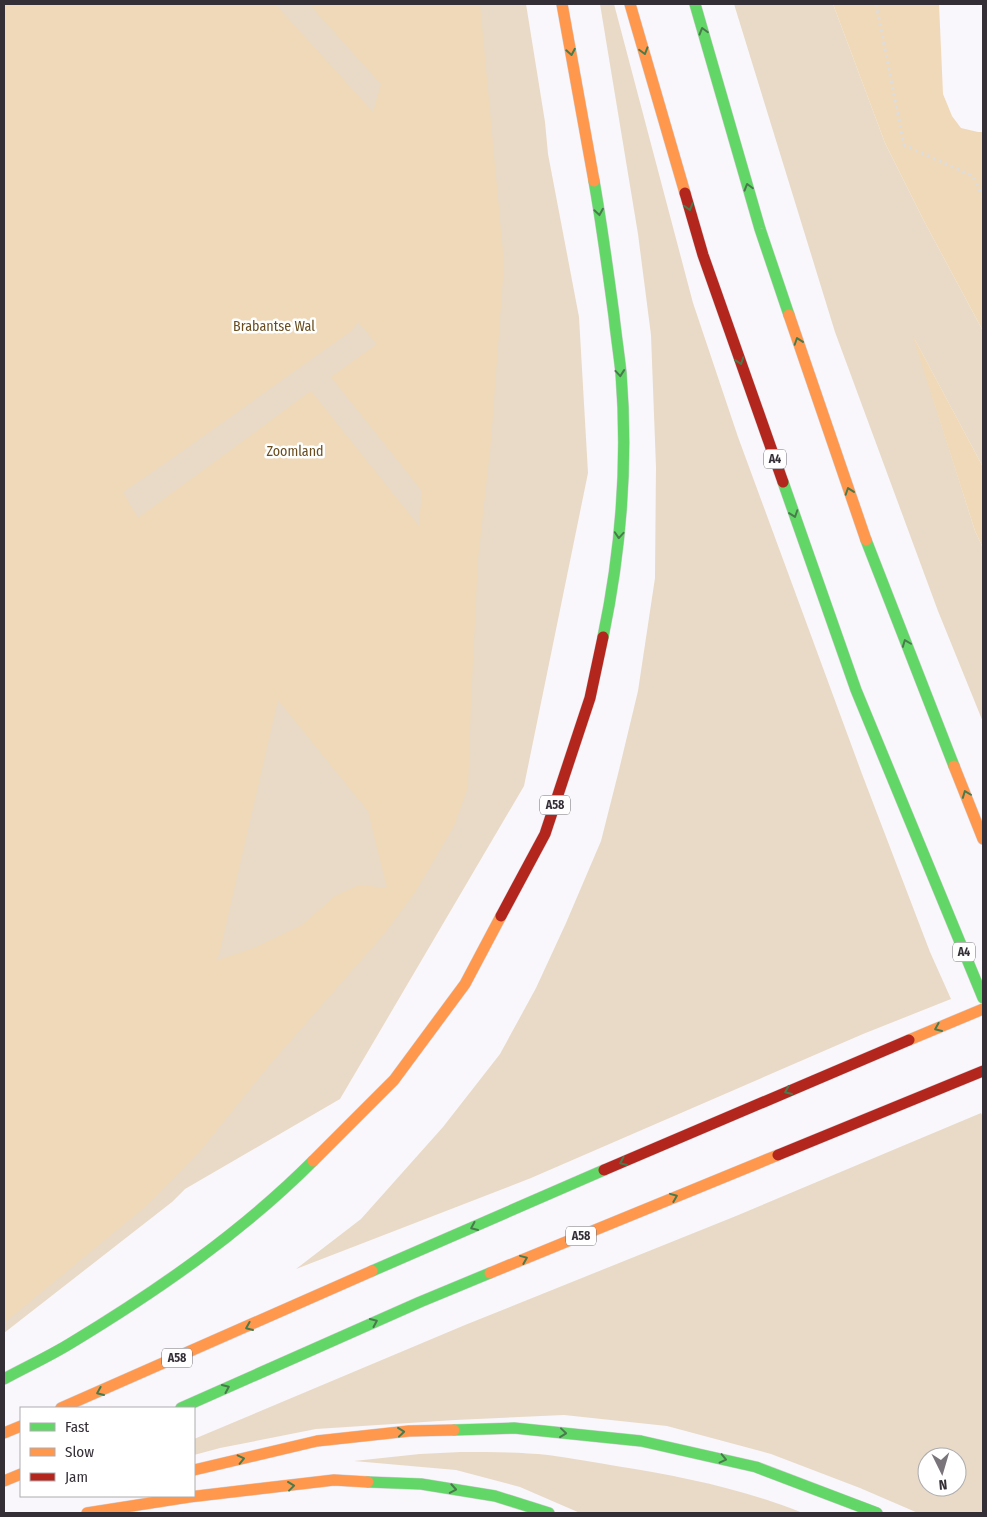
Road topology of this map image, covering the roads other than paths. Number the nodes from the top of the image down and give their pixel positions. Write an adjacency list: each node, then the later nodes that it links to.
1 (562, 4): 8 (highway, A58, one-way to 8)
2 (630, 4): 5 (highway, A4, one-way to 5)
3 (695, 4): 4 (highway, one-way to 3)
4 (983, 839)
5 (983, 998)
6 (983, 1009): 9 (highway, A58, one-way to 9)
7 (983, 1071): 10 (highway, A58, one-way to 7)
8 (4, 1379)
9 (63, 1407)
10 (183, 1407)
11 (20, 1426): 12 (highway)
12 (4, 1433)
13 (195, 1470): 22 (highway, one-way to 22)
14 (20, 1474): 15 (highway)
15 (4, 1481)
16 (195, 1496): 21 (highway, one-way to 21)
17 (118, 1497): 19 (highway)
18 (189, 1497): 20 (highway, one-way to 18)
19 (75, 1513)
20 (87, 1513)
21 (549, 1513)
22 (877, 1513)

